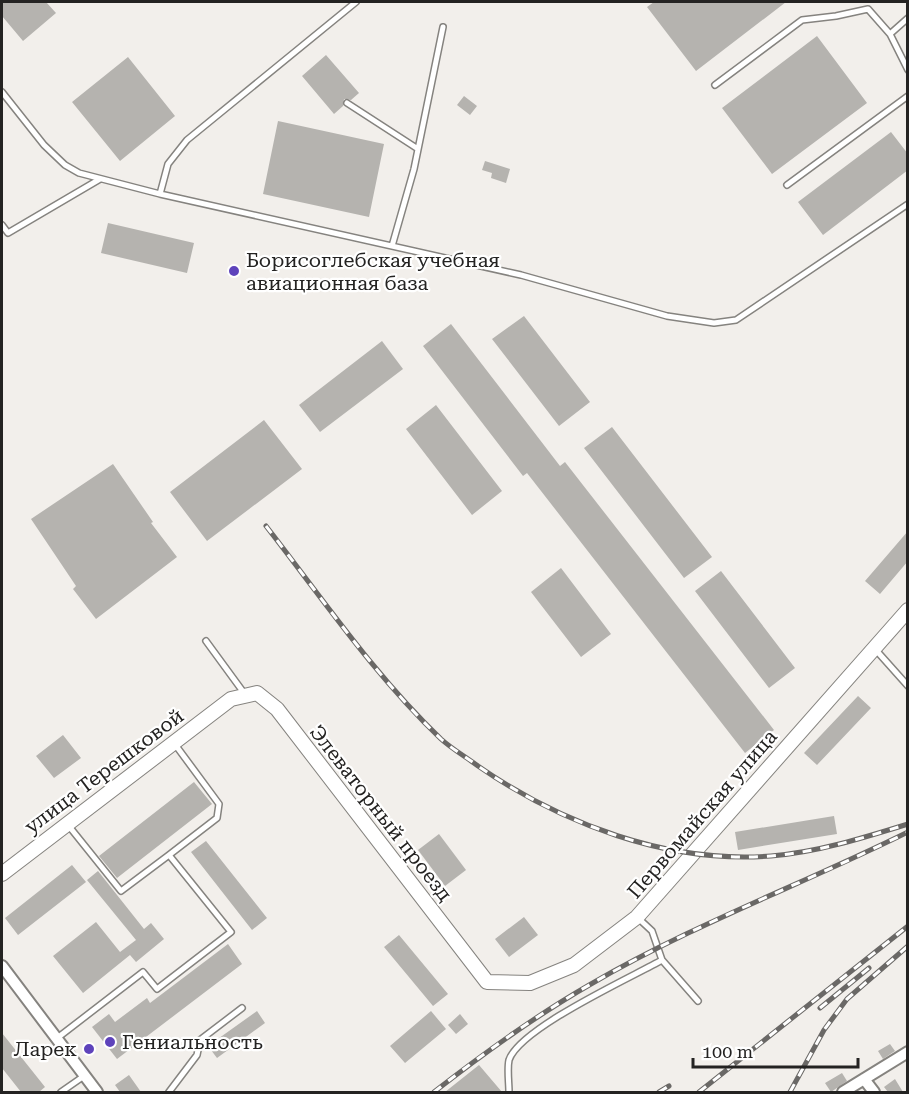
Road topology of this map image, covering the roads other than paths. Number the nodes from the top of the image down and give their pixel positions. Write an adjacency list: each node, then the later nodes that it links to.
1 (356, 2): 13 (lane)
2 (908, 18): 4 (lane)
3 (443, 27): 10 (lane)
4 (890, 34): 5 (lane); 6 (lane)
5 (908, 70)
6 (715, 85)
7 (2, 92): 11 (lane)
8 (908, 96): 12 (lane)
9 (347, 103): 10 (lane)
10 (418, 149): 18 (lane)
11 (100, 179): 13 (lane); 16 (lane)
12 (787, 185)
13 (160, 194): 18 (lane)
14 (908, 204): 18 (lane)
15 (2, 225): 16 (lane)
16 (8, 233): 17 (lane)
17 (2, 236)
18 (392, 246)
19 (908, 610): 21 (street, Первомайская улица)
20 (206, 641): 23 (lane)
21 (874, 648): 22 (lane); 28 (street, Первомайская улица)
22 (908, 686)
23 (246, 695): 24 (street, улица Терешковой); 31 (street, Элеваторный проезд)
24 (174, 743): 25 (street, улица Терешковой); 26 (lane)
25 (67, 824): 26 (lane); 27 (street, улица Терешковой)
26 (169, 855): 34 (lane)
27 (2, 874)
28 (638, 917): 29 (lane); 31 (street, Первомайская улица)
29 (662, 960): 32 (lane); 41 (lane)
30 (2, 966): 34 (street)
31 (487, 982)
32 (698, 1001)
33 (242, 1008): 40 (lane)
34 (56, 1039): 36 (street)
35 (908, 1052): 37 (street)
36 (84, 1076): 38 (lane); 39 (street)
37 (864, 1079): 42 (street); 43 (street)
38 (61, 1092)
39 (97, 1092)
40 (169, 1092)
41 (509, 1092)
42 (843, 1092)
43 (874, 1092)

